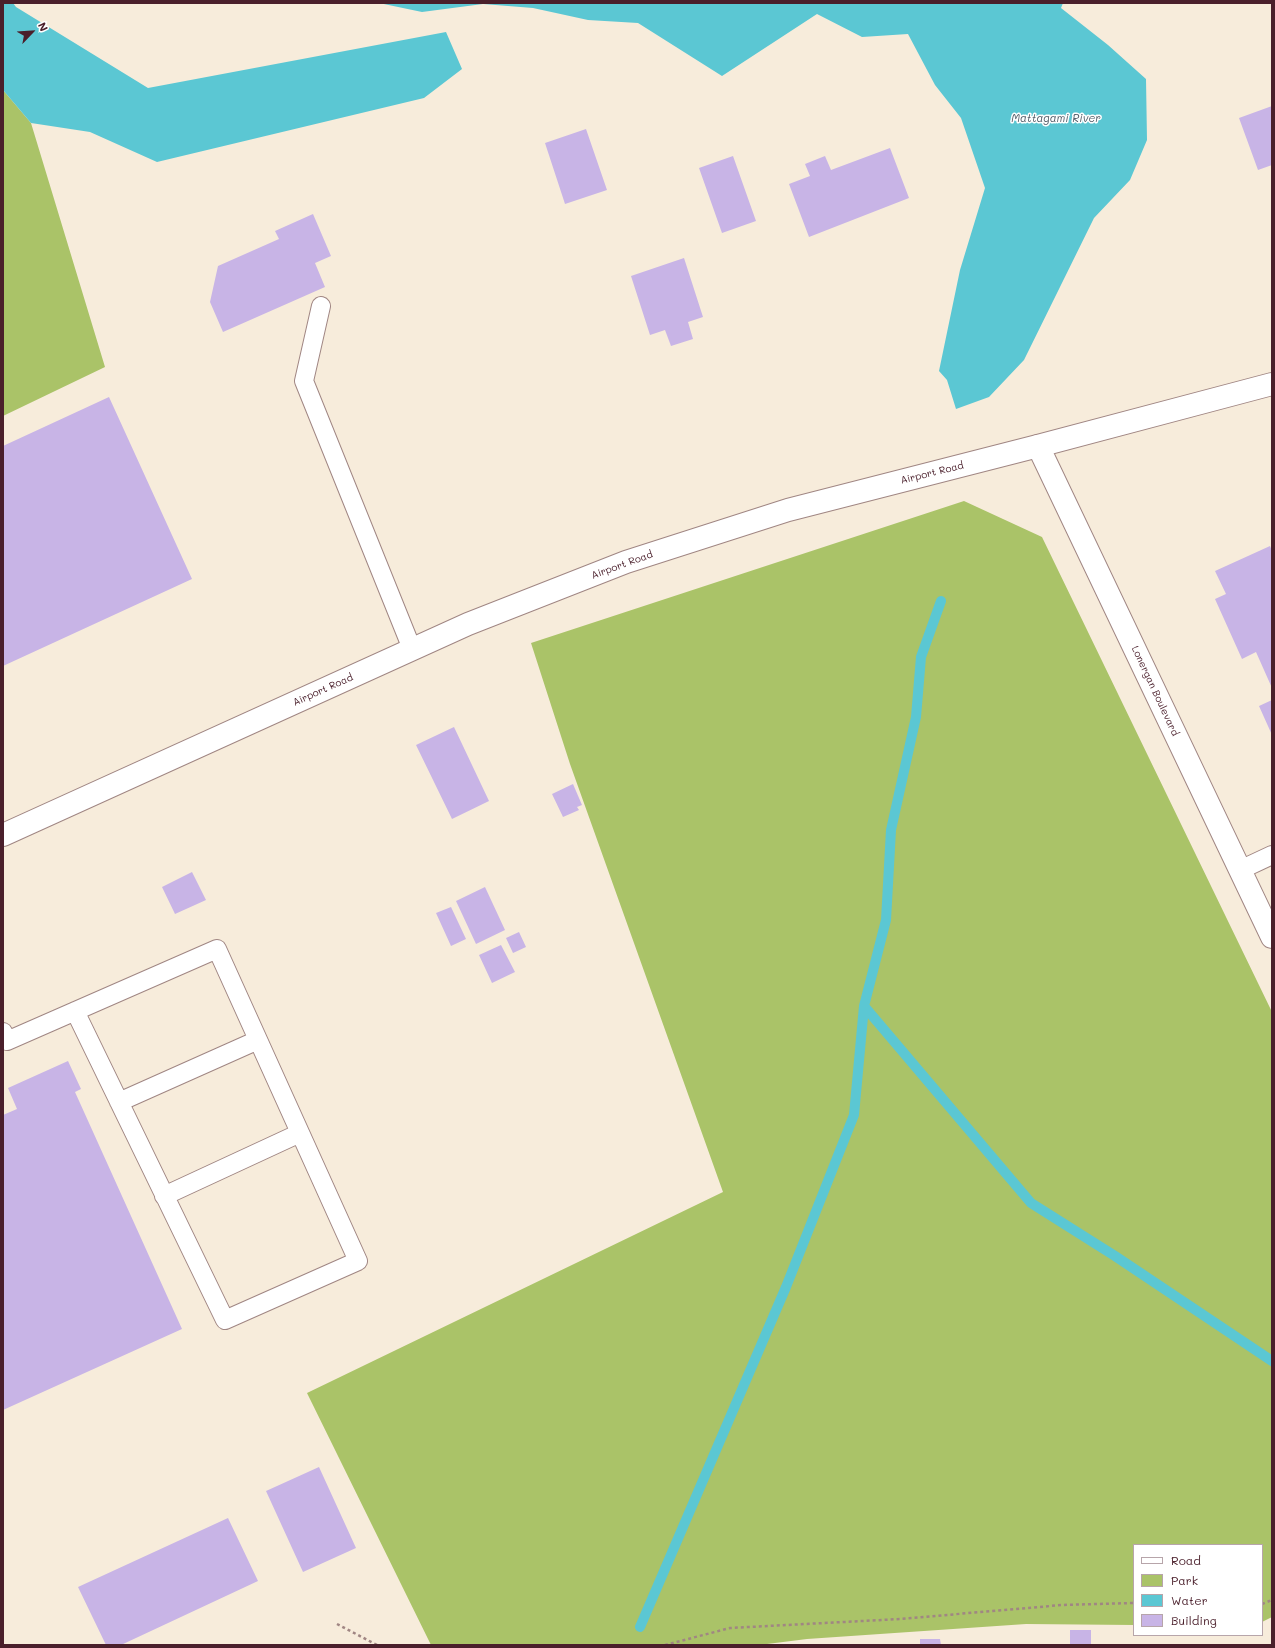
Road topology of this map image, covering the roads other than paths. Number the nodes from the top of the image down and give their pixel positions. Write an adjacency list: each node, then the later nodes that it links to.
1 (321, 306): 4 (lane)
2 (1272, 384): 3 (main road, Airport Road)
3 (1038, 446): 4 (main road, Airport Road); 7 (main road, Lonergan Boulevard)
4 (412, 649): 5 (main road, Airport Road)
5 (3, 835)
6 (1272, 855): 7 (lane)
7 (1240, 870): 8 (main road, Lonergan Boulevard)
8 (1272, 936)
9 (75, 1011): 10 (lane); 11 (lane); 12 (lane)
10 (3, 1032)
11 (258, 1040): 12 (lane); 13 (lane)
12 (118, 1102): 14 (lane)
13 (300, 1133): 14 (lane); 14 (lane)
14 (164, 1196)

